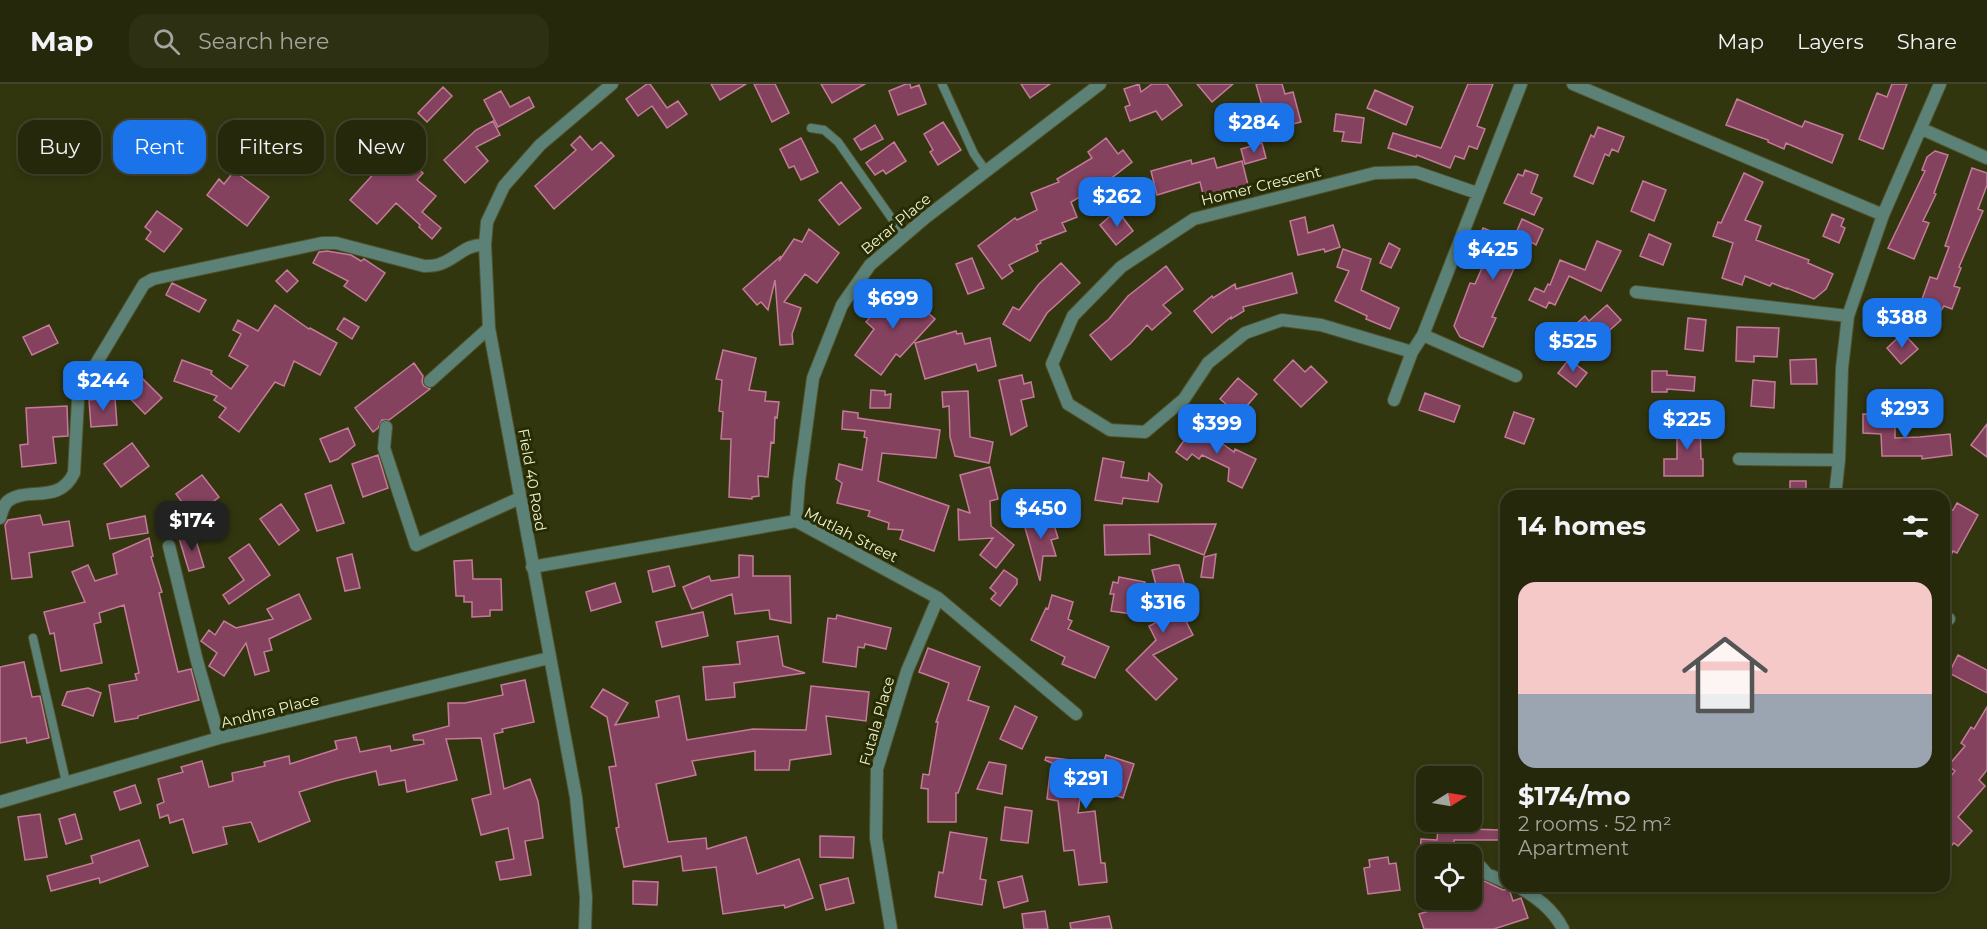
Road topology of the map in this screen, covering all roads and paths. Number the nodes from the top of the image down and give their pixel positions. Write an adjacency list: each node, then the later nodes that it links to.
1 (612, 84): 14 (street, Field 40 Road)
2 (942, 84): 10 (lane)
3 (1100, 84): 10 (street, Berar Place)
4 (1521, 84): 11 (street)
5 (1573, 84): 12 (street)
6 (1940, 84): 8 (street)
7 (810, 128): 13 (lane)
8 (1922, 129): 9 (street); 12 (street)
9 (1987, 158)
10 (986, 171): 13 (street, Berar Place)
11 (1477, 193): 18 (street); 19 (street, Homer Crescent)
12 (1883, 215): 16 (street)
13 (904, 236): 29 (street, Berar Place)
14 (485, 245): 17 (street, Field 40 Road); 28 (street)
15 (1636, 292): 16 (street)
16 (1848, 316): 25 (street)
17 (489, 328): 21 (street); 27 (street, Field 40 Road)
18 (1423, 335): 19 (street); 20 (street)
19 (1412, 352): 22 (street)
20 (1516, 376)
21 (430, 381)
22 (1394, 400)
23 (386, 427): 27 (street)
24 (1739, 459): 25 (street)
25 (1839, 460): 26 (street)
26 (1836, 490)
27 (520, 498): 31 (street, Field 40 Road)
28 (0, 518)
29 (796, 521): 31 (street, Mutlah Street); 32 (street, Mutlah Street)
30 (169, 546): 36 (street)
31 (532, 567): 34 (street, Field 40 Road)
32 (938, 598): 35 (street, Mutlah Street); 43 (street, Futala Place)
33 (33, 638): 37 (lane)
34 (549, 658): 36 (street, Andhra Place); 42 (street, Field 40 Road)
35 (1076, 714)
36 (219, 738): 37 (street, Andhra Place)
37 (66, 783): 38 (street, Andhra Place)
38 (0, 802)
39 (1482, 868): 40 (street)
40 (1500, 879)
41 (1526, 892): 44 (street)
42 (585, 929)
43 (891, 929)
44 (1563, 929)

